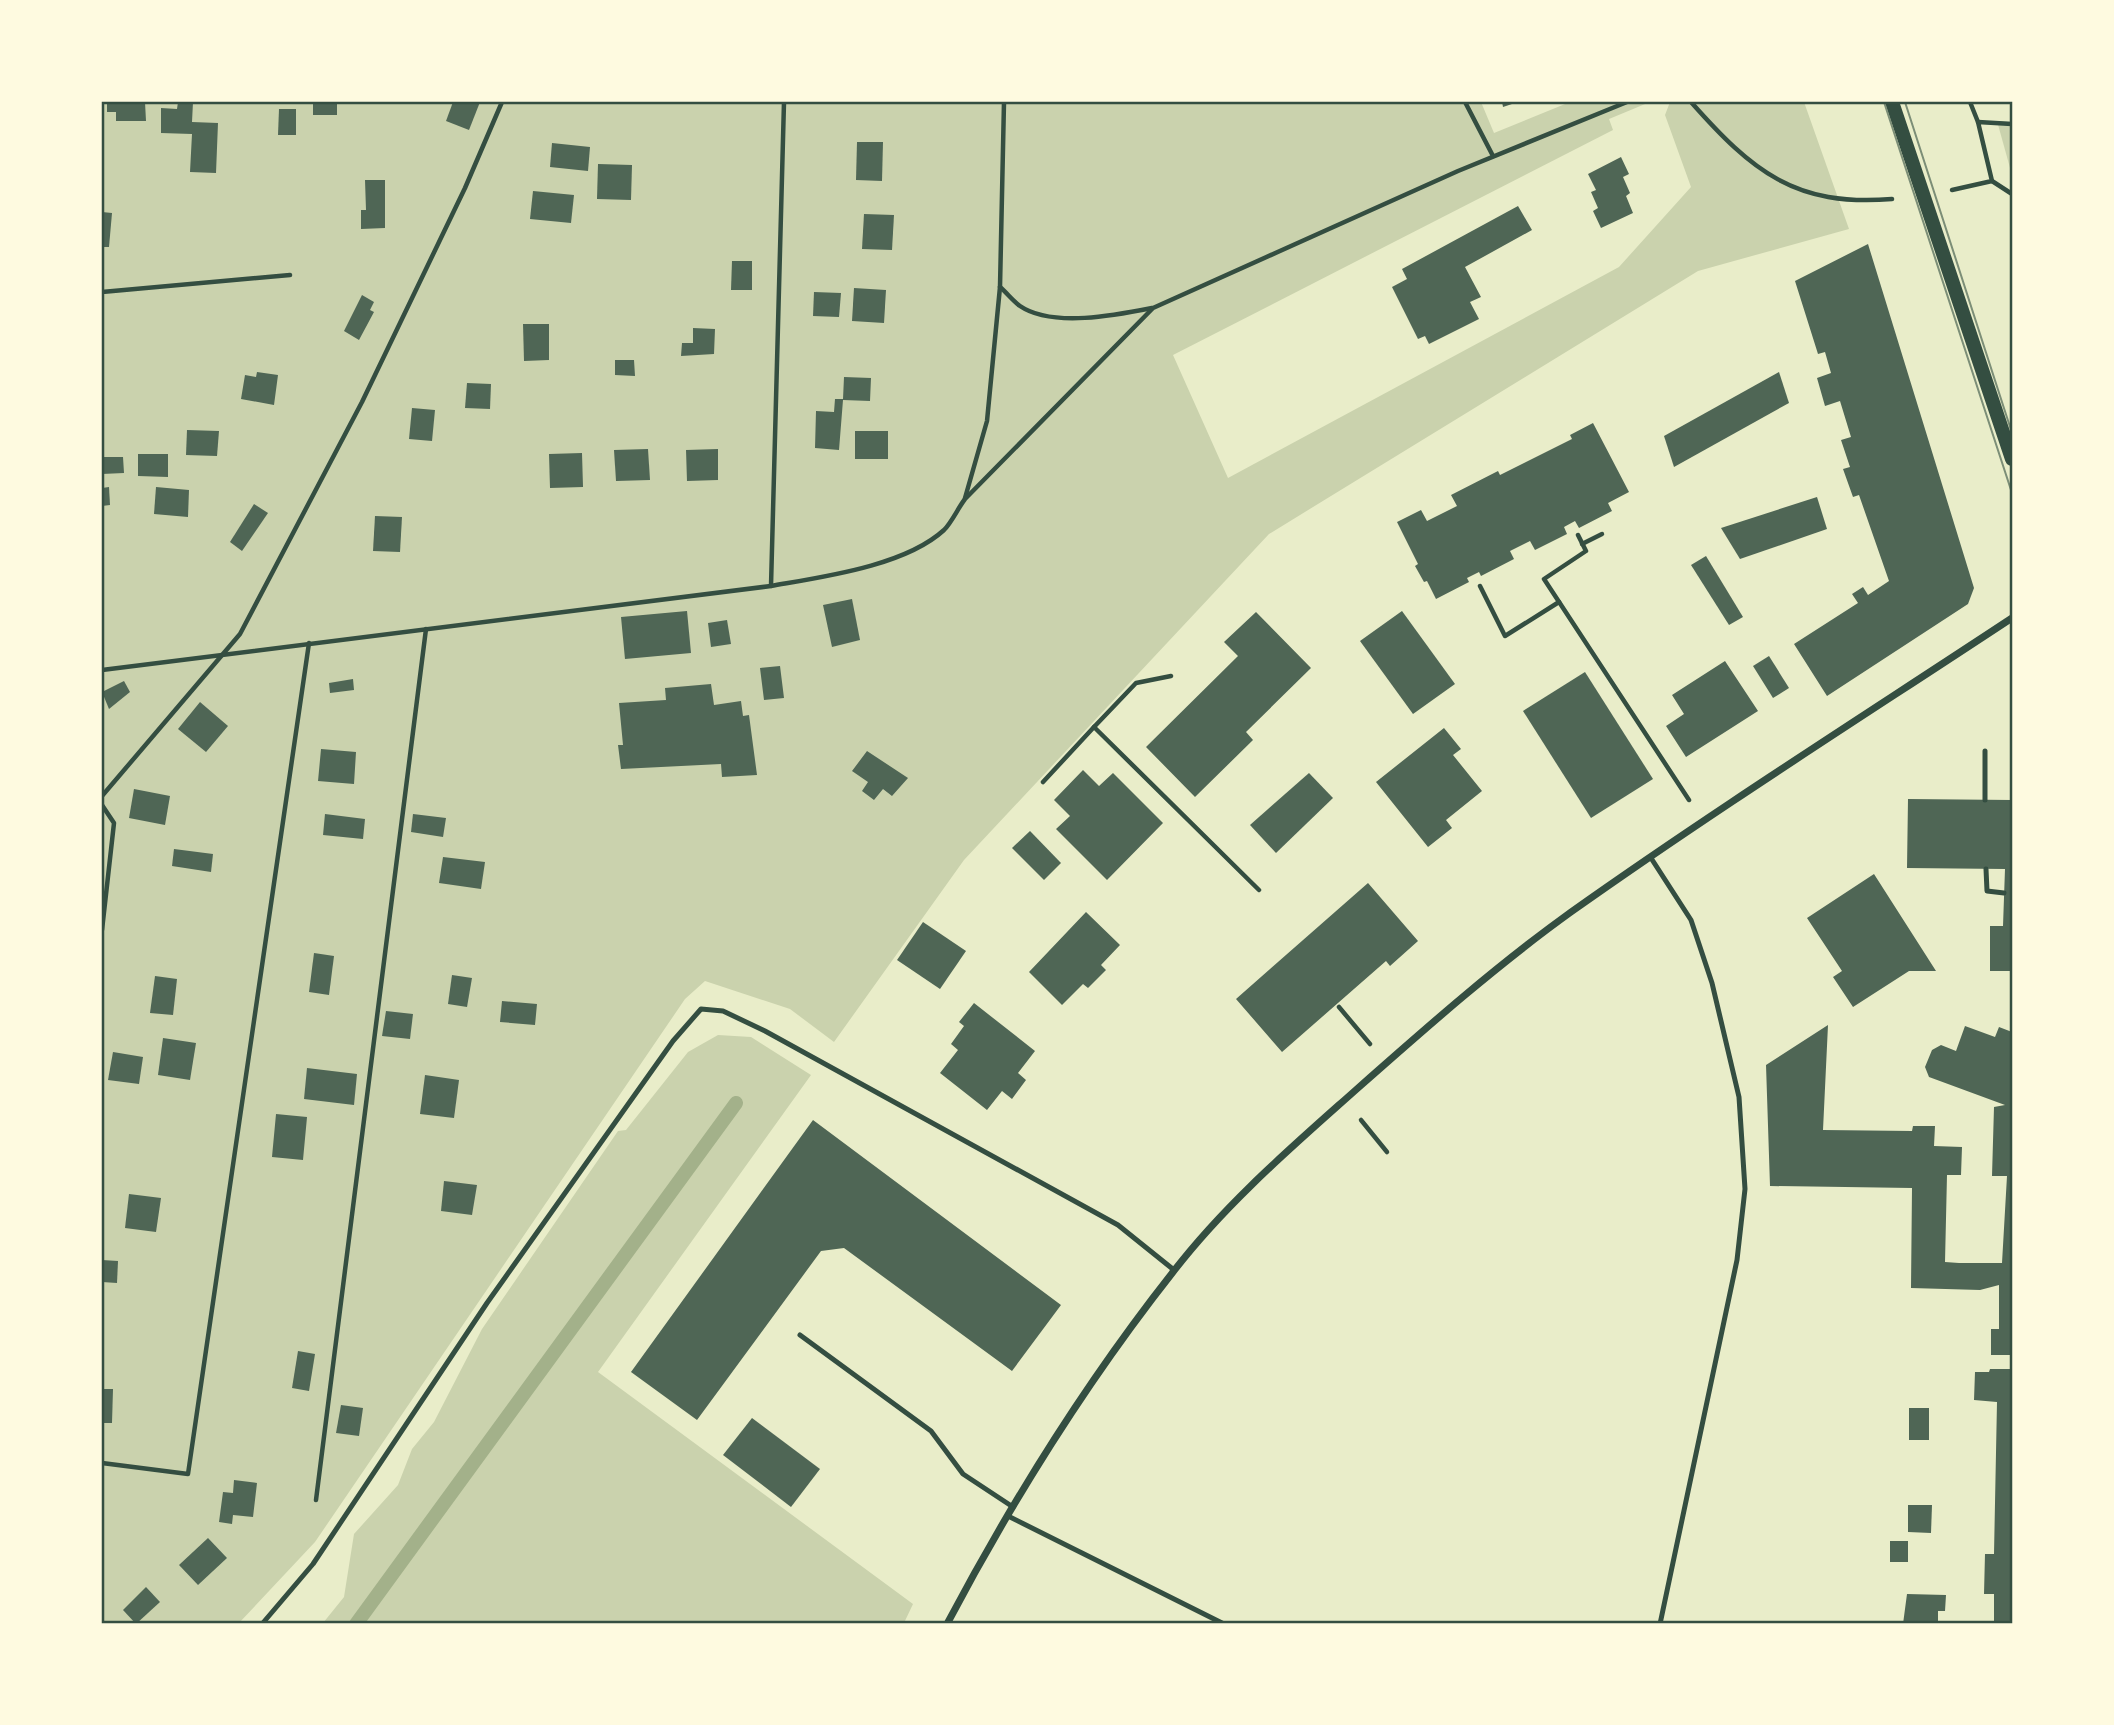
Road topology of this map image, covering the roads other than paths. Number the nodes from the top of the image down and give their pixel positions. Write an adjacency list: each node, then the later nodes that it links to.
1 (1892, 102): 2 (main road)
2 (2012, 459)
3 (2012, 618): 6 (street)
4 (1985, 751): 5 (lane)
5 (1985, 800)
6 (1651, 858): 9 (street); 16 (lane)
7 (1986, 869): 8 (lane)
8 (2004, 893)
9 (1174, 1270): 11 (street); 13 (lane)
10 (800, 1335): 11 (lane)
11 (1013, 1507): 12 (street)
12 (1008, 1516): 14 (street); 15 (lane)
13 (262, 1623)
14 (947, 1623)
15 (1224, 1623)
16 (1660, 1623)

